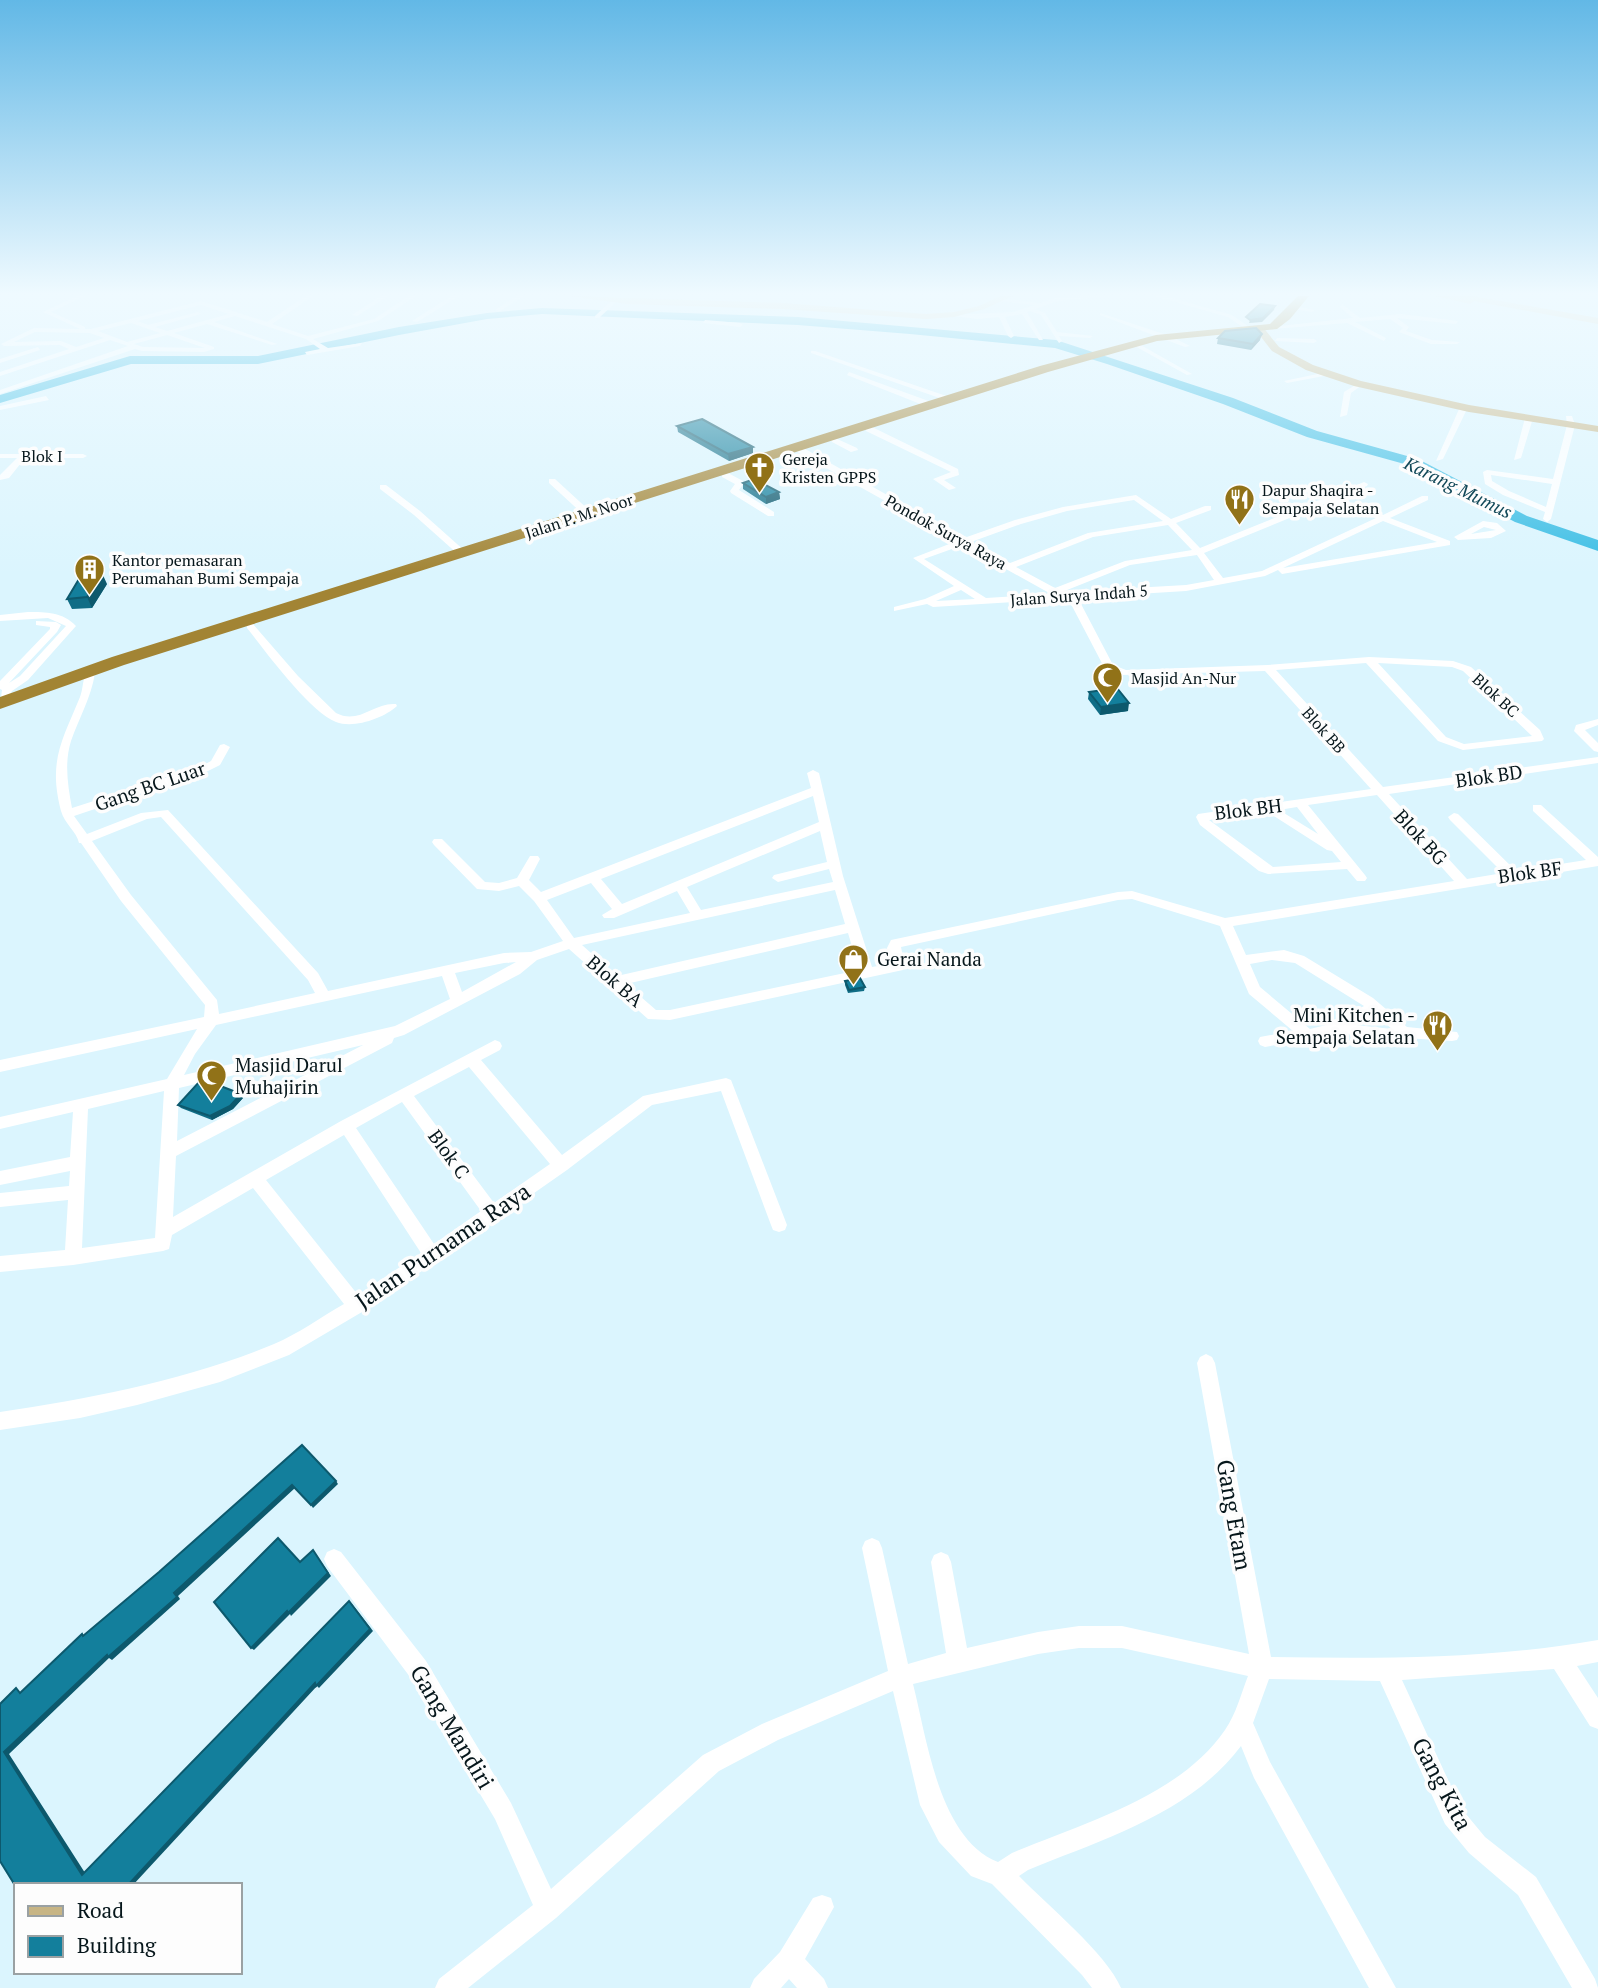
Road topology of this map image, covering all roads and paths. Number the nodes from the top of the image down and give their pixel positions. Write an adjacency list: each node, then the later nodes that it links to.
1 (887, 389): 10 (street)
2 (921, 389): 9 (street)
3 (983, 389): 9 (highway, Jalan P. M. Noor)
4 (987, 389): 10 (highway, Jalan P. M. Noor)
5 (1351, 389): 13 (street)
6 (1381, 389): 11 (main road)
7 (1399, 389): 15 (main road)
8 (46, 398): 12 (street)
9 (951, 399): 10 (highway, Jalan P. M. Noor)
10 (931, 406): 17 (highway, Jalan P. M. Noor); 20 (highway, Jalan P. M. Noor)
11 (1464, 407): 14 (main road); 26 (street)
12 (0, 408)
13 (1343, 415)
14 (1529, 418): 15 (main road); 25 (street)
15 (1570, 422): 16 (main road); 18 (main road); 30 (street)
16 (1598, 423)
17 (869, 429): 19 (highway, Jalan P. M. Noor); 33 (street)
18 (1598, 429)
19 (835, 440): 20 (highway, Jalan P. M. Noor); 21 (street)
20 (798, 449): 27 (highway, Jalan P. M. Noor); 37 (highway, Jalan P. M. Noor); 42 (street, Pondok Surya Raya)
21 (854, 450)
22 (0, 456): 23 (street, Blok I)
23 (23, 456): 24 (street, Blok I); 28 (street)
24 (83, 456)
25 (1517, 458)
26 (1439, 459)
27 (725, 475): 37 (highway, Jalan P. M. Noor); 38 (street)
28 (0, 478)
29 (552, 481): 37 (street)
30 (1555, 482): 30 (street)
31 (1364, 484): 34 (street)
32 (383, 487): 45 (street)
33 (952, 488)
34 (1331, 498): 39 (street); 44 (street)
35 (1425, 498): 39 (street, Jalan Surya Indah 5)
36 (1208, 508): 40 (street)
37 (593, 514): 45 (highway, Jalan P. M. Noor); 54 (highway, Jalan P. M. Noor)
38 (771, 514)
39 (1383, 518): 43 (street); 47 (street, Jalan Surya Indah 5)
40 (1170, 522): 42 (street); 44 (street); 46 (street)
41 (1458, 537): 43 (street, Jalan Surya Indah 5)
42 (962, 542): 46 (street, Pondok Surya Raya); 49 (street)
43 (1447, 543): 47 (street, Jalan Surya Indah 5)
44 (1199, 552): 48 (street); 50 (street)
45 (463, 554): 54 (highway, Jalan P. M. Noor)
46 (1008, 567): 50 (street, Pondok Surya Raya)
47 (1265, 573): 48 (street, Jalan Surya Indah 5)
48 (1220, 582): 50 (street, Jalan Surya Indah 5)
49 (961, 586): 51 (street); 52 (street)
50 (1058, 593): 52 (street, Jalan Surya Indah 5); 60 (street, Blok BC)
51 (928, 601): 52 (street, Jalan Surya Indah 5); 53 (street)
52 (985, 601)
53 (897, 608)
54 (273, 617): 58 (highway, Jalan P. M. Noor); 61 (highway, Jalan P. M. Noor)
55 (0, 618): 56 (street)
56 (60, 623): 57 (street); 62 (street)
57 (0, 625)
58 (250, 626): 61 (highway, Jalan P. M. Noor); 63 (street)
59 (1368, 660): 59 (street, Blok BC); 60 (street, Blok BC)
60 (1268, 667): 70 (street, Blok BB)
61 (95, 672): 62 (highway, Jalan P. M. Noor); 74 (street)
62 (3, 698)
63 (392, 706)
64 (1596, 722): 65 (street)
65 (1593, 744)
66 (224, 747): 74 (street, Gang BC Luar)
67 (1598, 760): 70 (street, Blok BD)
68 (813, 773): 69 (street)
69 (817, 790): 76 (street); 85 (street)
70 (1380, 793): 71 (street, Blok BH); 89 (street, Blok BG)
71 (1299, 802): 72 (street, Blok BH); 79 (street)
72 (1267, 807): 79 (street); 82 (street, Blok BH)
73 (1536, 808): 81 (street)
74 (68, 814): 77 (street)
75 (1454, 817): 84 (street)
76 (823, 825): 83 (street); 91 (street)
77 (83, 840): 100 (street); 103 (street)
78 (438, 842): 88 (street)
79 (1342, 854): 82 (street)
80 (534, 859): 88 (street)
81 (1597, 862): 84 (street, Blok BF)
82 (1351, 865): 87 (street)
83 (837, 873): 86 (street); 91 (street); 93 (street)
84 (1512, 875): 89 (street, Blok BF)
85 (593, 877): 90 (street); 91 (street)
86 (778, 878)
87 (1361, 878)
88 (523, 881): 90 (street, Blok BA)
89 (1462, 882): 92 (street, Blok BF)
90 (539, 898): 94 (street, Blok BA)
91 (689, 902): 94 (street)
92 (1225, 923): 96 (street); 98 (street)
93 (853, 927): 98 (street); 99 (street)
94 (566, 935): 95 (street); 99 (street, Blok BA)
95 (532, 957): 97 (street); 101 (street)
96 (1241, 960): 102 (street); 107 (street)
97 (447, 971): 100 (street); 101 (street)
98 (867, 973): 99 (street, Blok BA)
99 (617, 981)
100 (319, 988): 103 (street)
101 (458, 1002): 105 (street)
102 (1375, 1007): 104 (street); 106 (street)
103 (212, 1013): 112 (street); 113 (street)
104 (1338, 1028): 106 (street); 107 (street)
105 (399, 1031): 113 (street); 118 (street)
106 (1402, 1032): 108 (street)
107 (1307, 1035): 109 (street)
108 (1452, 1036)
109 (1265, 1041)
110 (495, 1046): 111 (street)
111 (471, 1059): 114 (street); 120 (street)
112 (0, 1066)
113 (172, 1083): 115 (street); 118 (street)
114 (405, 1094): 117 (street); 125 (street, Blok C)
115 (82, 1105): 116 (street); 119 (street)
116 (0, 1124)
117 (346, 1125): 122 (street); 128 (street)
118 (168, 1153): 127 (street)
119 (79, 1162): 121 (street); 123 (street)
120 (561, 1166): 125 (street, Jalan Purnama Raya); 126 (street, Jalan Purnama Raya)
121 (0, 1178)
122 (255, 1178): 127 (street); 131 (street)
123 (78, 1192): 124 (street); 129 (street)
124 (0, 1200)
125 (492, 1213): 128 (street, Jalan Purnama Raya)
126 (779, 1225)
127 (162, 1232): 129 (street)
128 (432, 1255): 131 (street, Jalan Purnama Raya)
129 (73, 1256): 130 (street)
130 (0, 1264)
131 (356, 1306): 133 (street, Jalan Purnama Raya)
132 (1206, 1363): 140 (street, Gang Etam)
133 (0, 1421)
134 (872, 1548): 142 (street)
135 (334, 1559): 147 (street, Gang Mandiri)
136 (941, 1562): 139 (street)
137 (1598, 1651): 138 (street)
138 (1559, 1658): 141 (street); 143 (street)
139 (958, 1661): 140 (street); 142 (street)
140 (1262, 1668): 141 (street); 144 (street)
141 (1386, 1670): 154 (street, Gang Kita)
142 (900, 1677): 145 (street); 147 (street)
143 (1598, 1718)
144 (1242, 1723): 145 (street); 153 (street)
145 (1000, 1875): 152 (street)
146 (822, 1907): 148 (street)
147 (547, 1909): 149 (street)
148 (789, 1961): 150 (street); 151 (street)
149 (448, 1988)
150 (762, 1988)
151 (815, 1988)
152 (1108, 1988)
153 (1383, 1988)
154 (1586, 1988)

